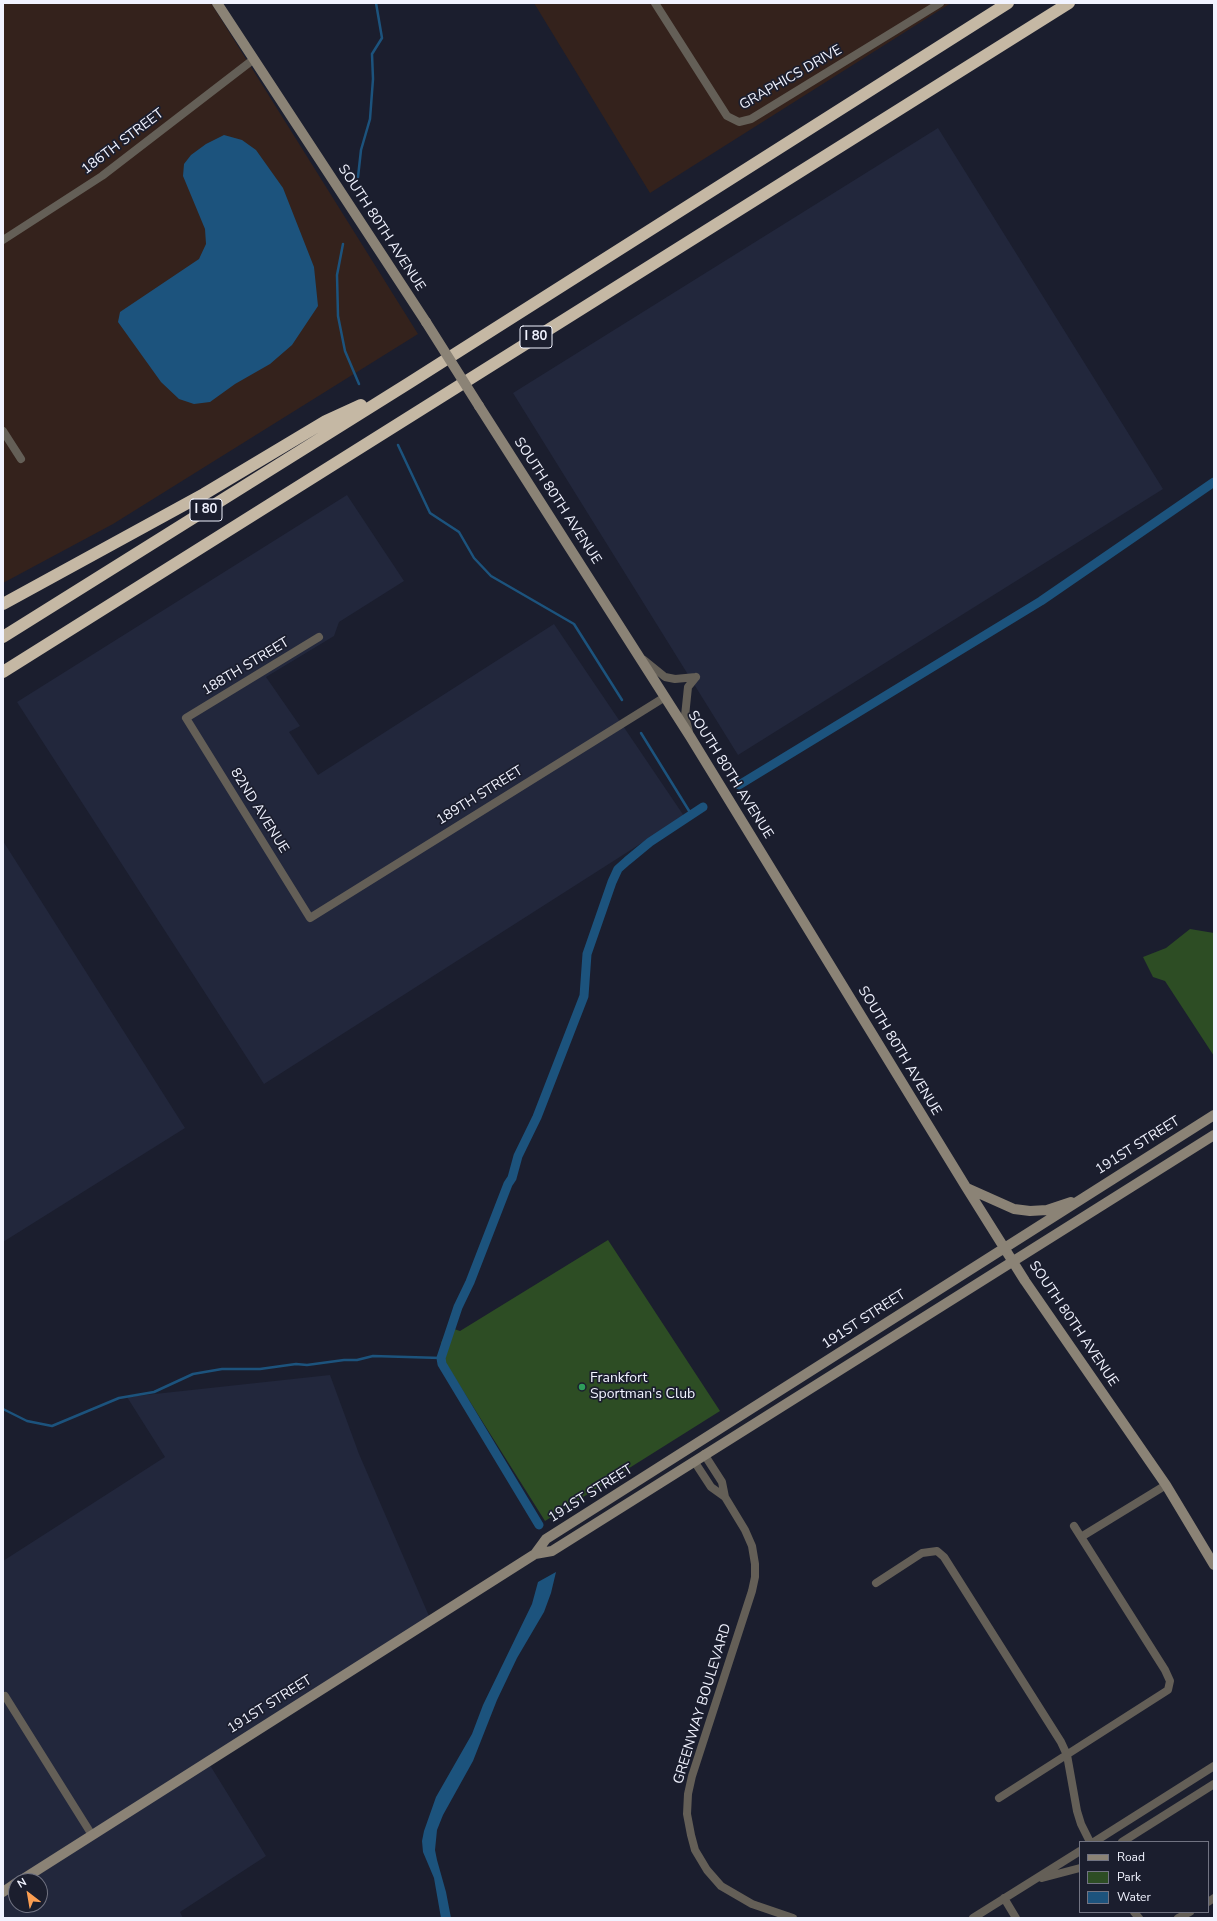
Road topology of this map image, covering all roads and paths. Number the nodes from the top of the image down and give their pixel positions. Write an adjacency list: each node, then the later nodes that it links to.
1 (216, 3): 6 (main road, SOUTH 80TH AVENUE)
2 (655, 3): 3 (street, GRAPHICS DRIVE)
3 (940, 3)
4 (1008, 3): 8 (highway, I 80)
5 (1069, 3): 15 (highway, I 80)
6 (254, 60): 7 (street, 186TH STREET); 14 (main road, SOUTH 80TH AVENUE, bridge)
7 (3, 240)
8 (409, 383): 11 (highway); 12 (highway, I 80)
9 (3, 431): 10 (street)
10 (21, 459)
11 (3, 604)
12 (3, 637)
13 (319, 637): 17 (street, 188TH STREET)
14 (637, 654): 16 (main road, SOUTH 80TH AVENUE); 18 (street)
15 (3, 672)
16 (665, 697): 18 (main road, SOUTH 80TH AVENUE); 19 (street, 189TH STREET)
17 (186, 718): 19 (street, 82ND AVENUE)
18 (691, 738): 22 (main road, SOUTH 80TH AVENUE)
19 (310, 918)
20 (1214, 1115): 23 (main road, 191ST STREET)
21 (1214, 1136): 25 (main road, 191ST STREET)
22 (966, 1187): 23 (main road); 24 (main road, SOUTH 80TH AVENUE)
23 (1082, 1198): 24 (main road, 191ST STREET)
24 (1004, 1248): 25 (main road, SOUTH 80TH AVENUE); 32 (main road, 191ST STREET)
25 (1013, 1262): 26 (main road, 191ST STREET); 28 (main road, SOUTH 80TH AVENUE)
26 (704, 1454): 27 (main road, 191ST STREET); 29 (street, GREENWAY BOULEVARD)
27 (694, 1461): 29 (street, GREENWAY BOULEVARD); 32 (main road, 191ST STREET)
28 (1166, 1485): 31 (street); 33 (main road, SOUTH 80TH AVENUE)
29 (725, 1497): 50 (street, GREENWAY BOULEVARD)
30 (1074, 1526): 31 (street)
31 (1081, 1537): 36 (street)
32 (535, 1554): 40 (main road, 191ST STREET)
33 (1214, 1565)
34 (876, 1583): 36 (street)
35 (5, 1696): 40 (street)
36 (1068, 1755): 39 (street); 41 (street)
37 (1214, 1766): 42 (street)
38 (1214, 1784): 43 (street)
39 (999, 1798)
40 (92, 1835): 46 (main road, 191ST STREET)
41 (1090, 1841)
42 (1096, 1841)
43 (1124, 1841)
44 (1079, 1852): 47 (street)
45 (1079, 1868): 47 (street)
46 (33, 1873)
47 (1036, 1880): 48 (street)
48 (1004, 1898): 51 (street); 52 (street)
49 (1188, 1913): 53 (street)
50 (793, 1918)
51 (973, 1918)
52 (1016, 1918)
53 (1178, 1918)

